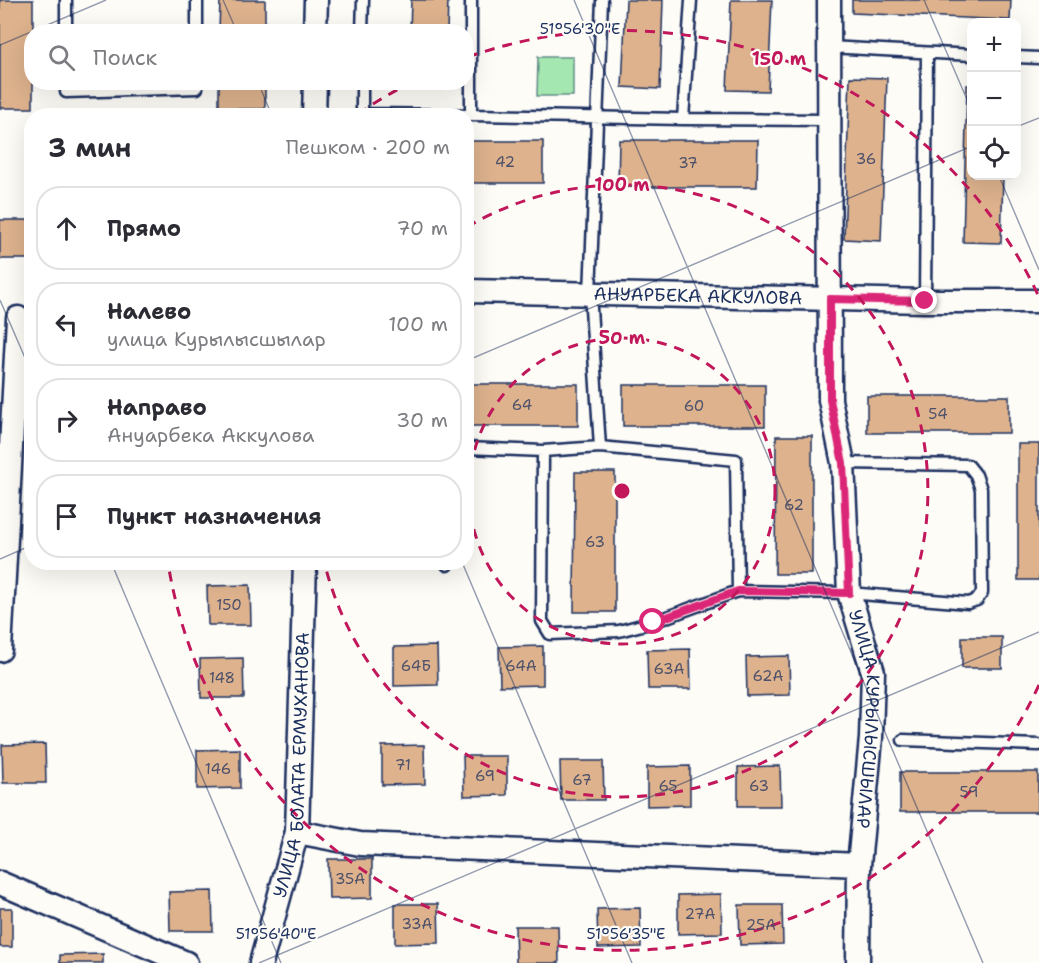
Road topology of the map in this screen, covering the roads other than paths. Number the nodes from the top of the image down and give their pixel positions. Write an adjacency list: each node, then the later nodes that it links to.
1 (66, 0): 9 (lane)
2 (197, 0): 10 (lane)
3 (315, 0): 11 (street)
4 (363, 0): 12 (lane)
5 (471, 0): 13 (lane)
6 (602, 0): 28 (lane)
7 (691, 0): 29 (lane)
8 (829, 0): 14 (street, УЛИЦА КУРЫЛЫСШЫЛАР)
9 (66, 24)
10 (197, 24)
11 (315, 24)
12 (362, 24)
13 (471, 24)
14 (829, 46): 15 (lane); 30 (street, УЛИЦА КУРЫЛЫСШЫЛАР)
15 (927, 53): 16 (lane); 34 (lane)
16 (967, 55)
17 (1021, 57): 18 (lane)
18 (1039, 58)
19 (66, 90): 20 (lane)
20 (132, 90)
21 (315, 90): 24 (street)
22 (362, 90): 25 (lane)
23 (471, 90): 26 (lane)
24 (314, 108)
25 (362, 108)
26 (471, 108)
27 (474, 115): 28 (lane)
28 (597, 118): 29 (lane); 32 (lane)
29 (683, 119): 30 (lane)
30 (829, 120): 33 (street, УЛИЦА КУРЫЛЫСШЫЛАР)
31 (474, 291): 32 (street, АНУАРБЕКА АККУЛОВА)
32 (590, 294): 33 (street, АНУАРБЕКА АККУЛОВА); 37 (lane)
33 (830, 299): 34 (street, АНУАРБЕКА АККУЛОВА); 40 (street, УЛИЦА КУРЫЛЫСШЫЛАР)
34 (925, 301): 35 (street, АНУАРБЕКА АККУЛОВА)
35 (1039, 301)
36 (16, 318): 44 (street)
37 (600, 447): 39 (lane); 42 (lane)
38 (474, 448): 39 (lane)
39 (543, 451): 42 (lane)
40 (843, 463): 43 (street, УЛИЦА КУРЫЛЫСШЫЛАР); 43 (lane)
41 (305, 570): 47 (street, УЛИЦА БОЛАТА ЕРМУХАНОВА)
42 (738, 591): 43 (lane)
43 (849, 593): 48 (street, УЛИЦА КУРЫЛЫСШЫЛАР)
44 (0, 650)
45 (903, 740): 46 (lane)
46 (1039, 745)
47 (297, 832): 48 (street); 51 (street, УЛИЦА БОЛАТА ЕРМУХАНОВА)
48 (859, 865): 52 (street, УЛИЦА КУРЫЛЫСШЫЛАР)
49 (0, 883): 50 (street)
50 (186, 963)
51 (261, 963)
52 (858, 963)

